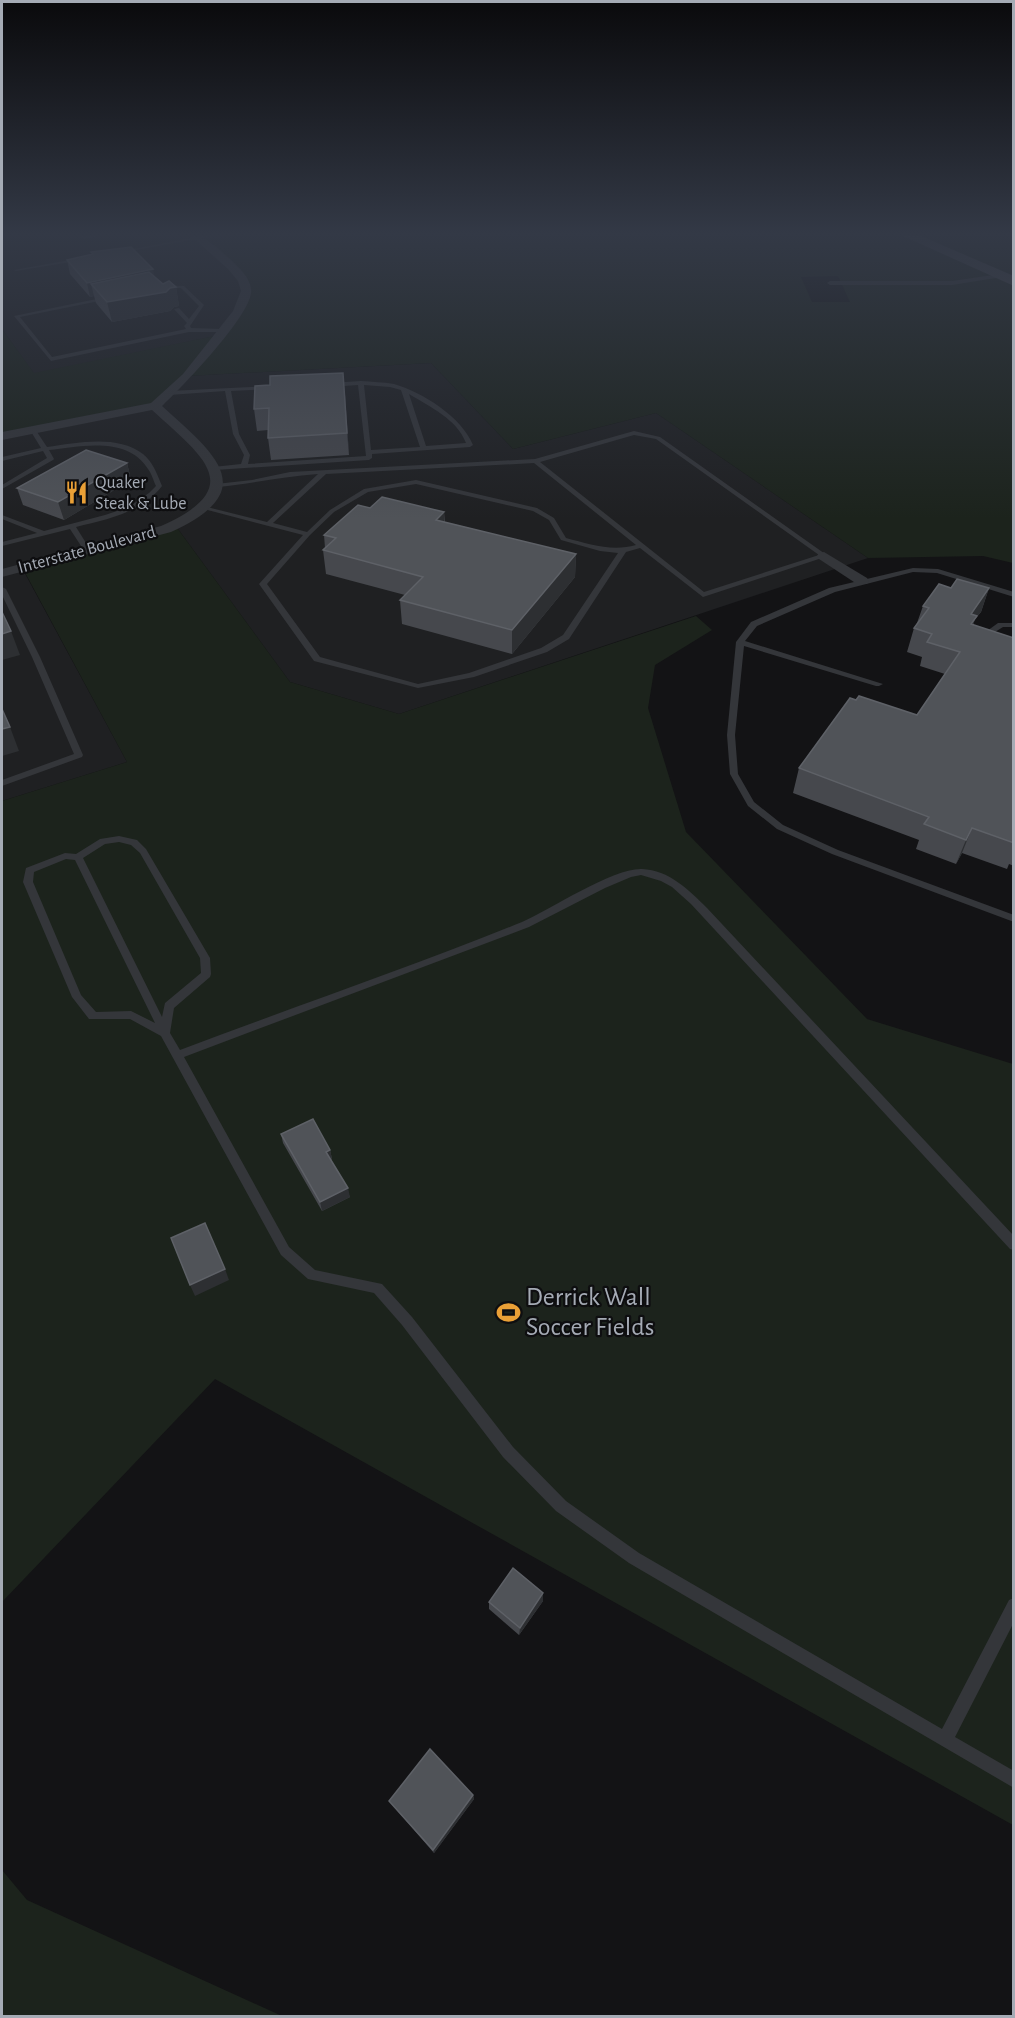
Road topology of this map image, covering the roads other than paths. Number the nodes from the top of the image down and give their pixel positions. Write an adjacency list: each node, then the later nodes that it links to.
1 (28, 330): 2 (lane)
2 (189, 330)
3 (195, 330): 4 (lane)
4 (222, 331): 10 (street)
5 (361, 383): 6 (lane); 8 (lane); 16 (lane)
6 (319, 385)
7 (279, 387): 9 (lane)
8 (404, 389): 14 (lane); 14 (lane)
9 (228, 390): 10 (lane); 19 (lane)
10 (169, 393): 11 (street)
11 (155, 406): 12 (street); 20 (street)
12 (33, 429): 13 (street); 15 (lane)
13 (2, 436)
14 (424, 448): 16 (lane)
15 (45, 449): 17 (lane); 23 (lane); 27 (lane)
16 (368, 452): 19 (lane)
17 (2, 459)
18 (535, 461): 21 (lane); 31 (lane); 34 (lane)
19 (244, 466): 20 (lane)
20 (215, 468): 22 (street)
21 (324, 472): 22 (lane); 26 (lane)
22 (218, 485): 24 (street, Interstate Boulevard)
23 (2, 487)
24 (203, 508): 26 (lane); 32 (street, Interstate Boulevard)
25 (2, 517): 28 (lane)
26 (268, 524): 29 (lane)
27 (72, 526): 28 (lane); 32 (lane)
28 (44, 534): 30 (lane)
29 (308, 534): 33 (lane); 33 (lane)
30 (2, 544)
31 (641, 546): 33 (lane); 34 (lane)
32 (87, 551): 35 (street, Interstate Boulevard)
33 (623, 551)
34 (824, 556): 36 (street)
35 (2, 573)
36 (862, 582): 38 (lane); 40 (lane)
37 (2, 589): 43 (lane)
38 (1014, 595)
39 (1014, 625): 41 (lane)
40 (740, 642): 42 (lane); 45 (lane)
41 (1014, 649)
42 (879, 684)
43 (2, 783)
44 (78, 857): 46 (lane); 46 (lane); 46 (lane)
45 (1014, 919)
46 (165, 1033): 47 (lane)
47 (177, 1055): 48 (lane); 50 (lane)
48 (1014, 1245)
49 (1014, 1605): 50 (lane)
50 (945, 1740): 51 (lane)
51 (1014, 1780)

